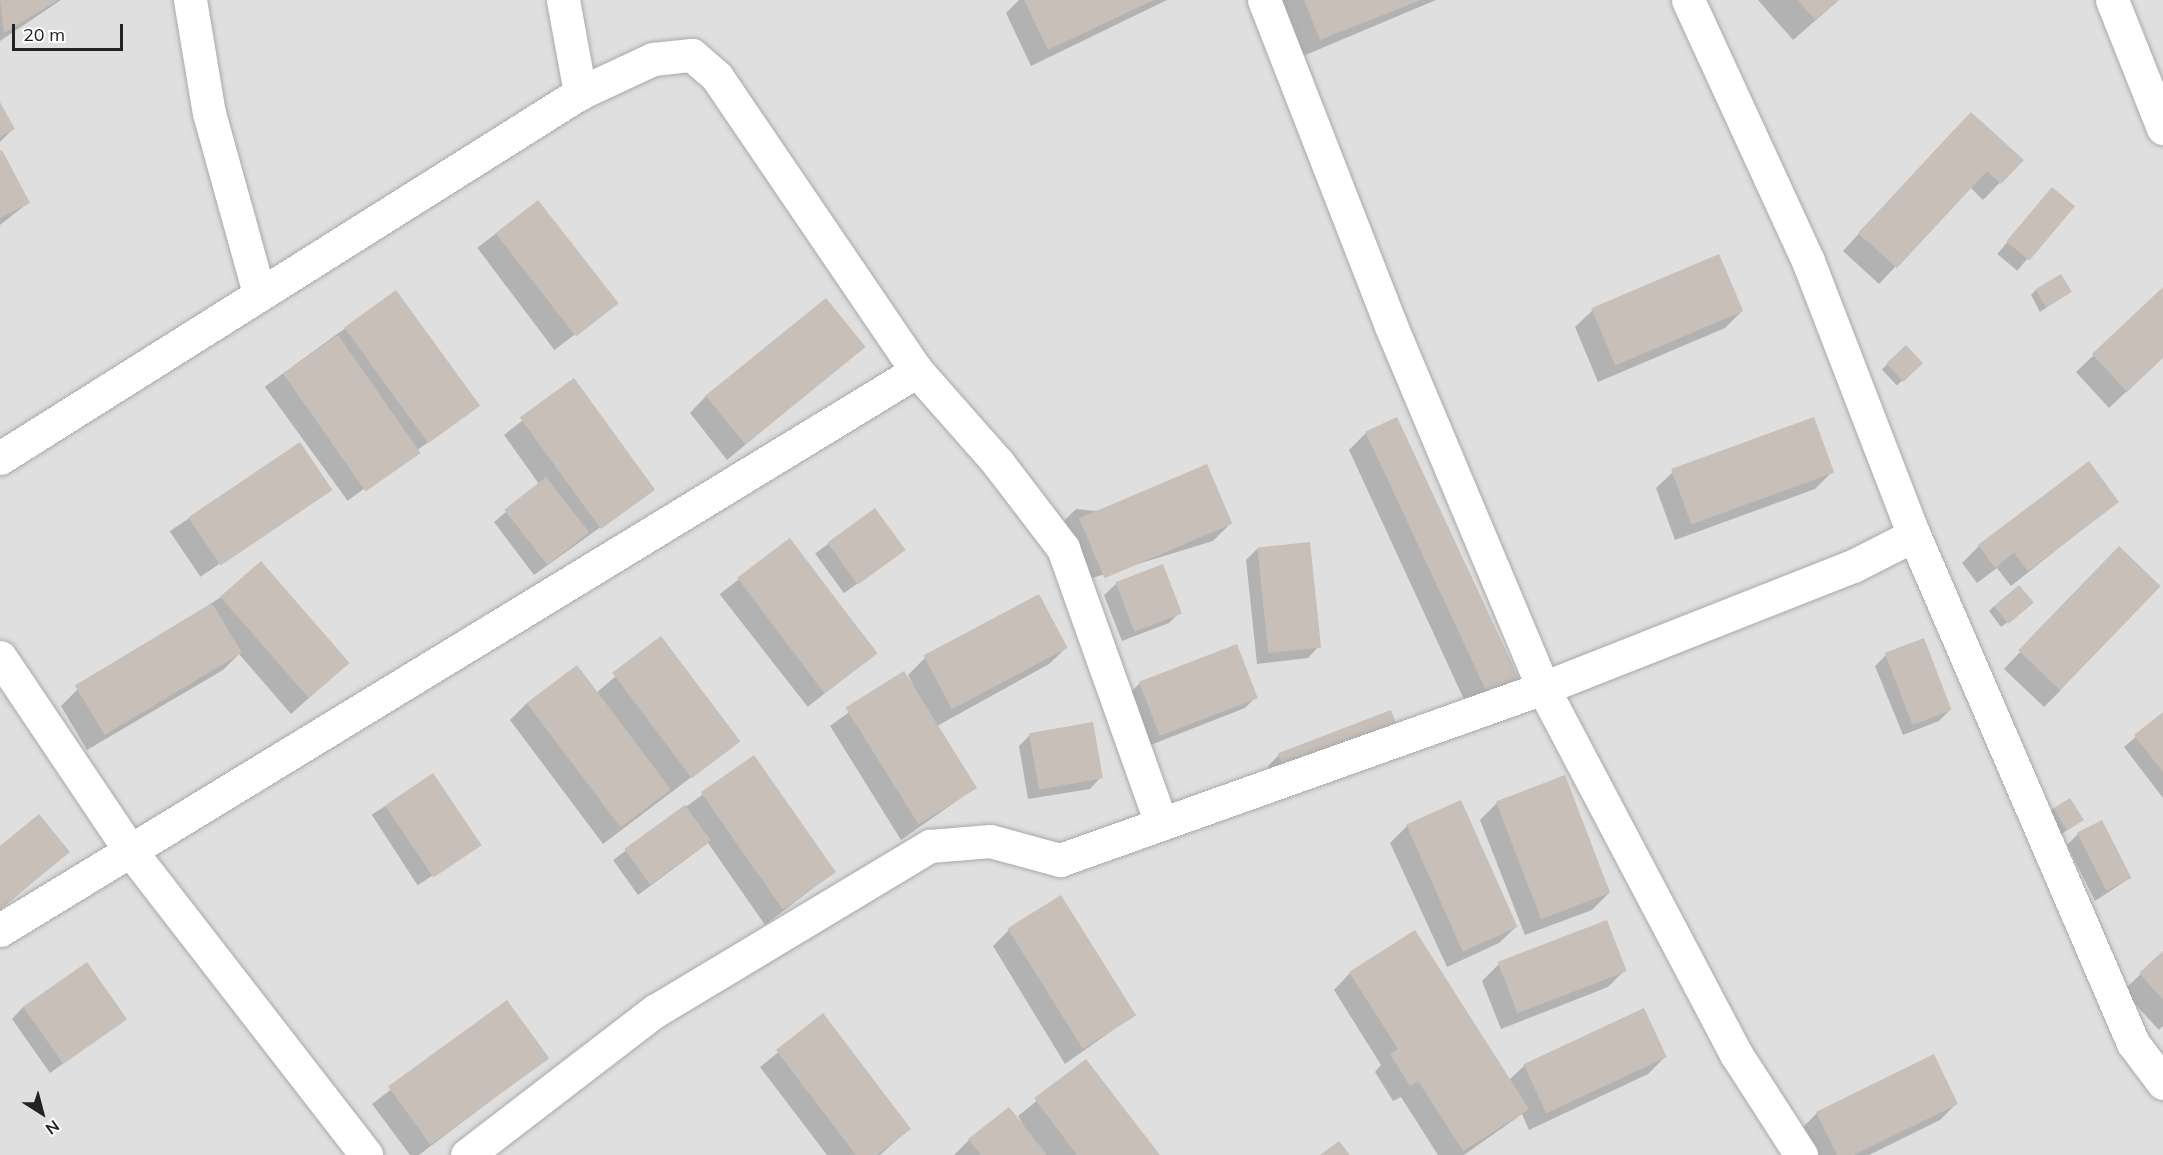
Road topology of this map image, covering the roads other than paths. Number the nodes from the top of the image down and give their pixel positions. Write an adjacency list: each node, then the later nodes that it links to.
1 (190, 0): 8 (street)
2 (563, 0): 6 (street)
3 (1264, 0): 13 (street)
4 (1688, 0): 11 (street)
5 (2112, 0): 7 (street)
6 (580, 93): 8 (street); 9 (street)
7 (2163, 128)
8 (259, 293): 10 (street)
9 (917, 371): 14 (street); 15 (street)
10 (0, 458)
11 (1914, 536): 13 (street); 17 (street)
12 (0, 657): 15 (street)
13 (1543, 688): 14 (street); 20 (street)
14 (1161, 823): 19 (street)
15 (129, 849): 16 (street); 18 (street)
16 (0, 930)
17 (2163, 1083)
18 (366, 1155)
19 (467, 1155)
20 (1800, 1155)

